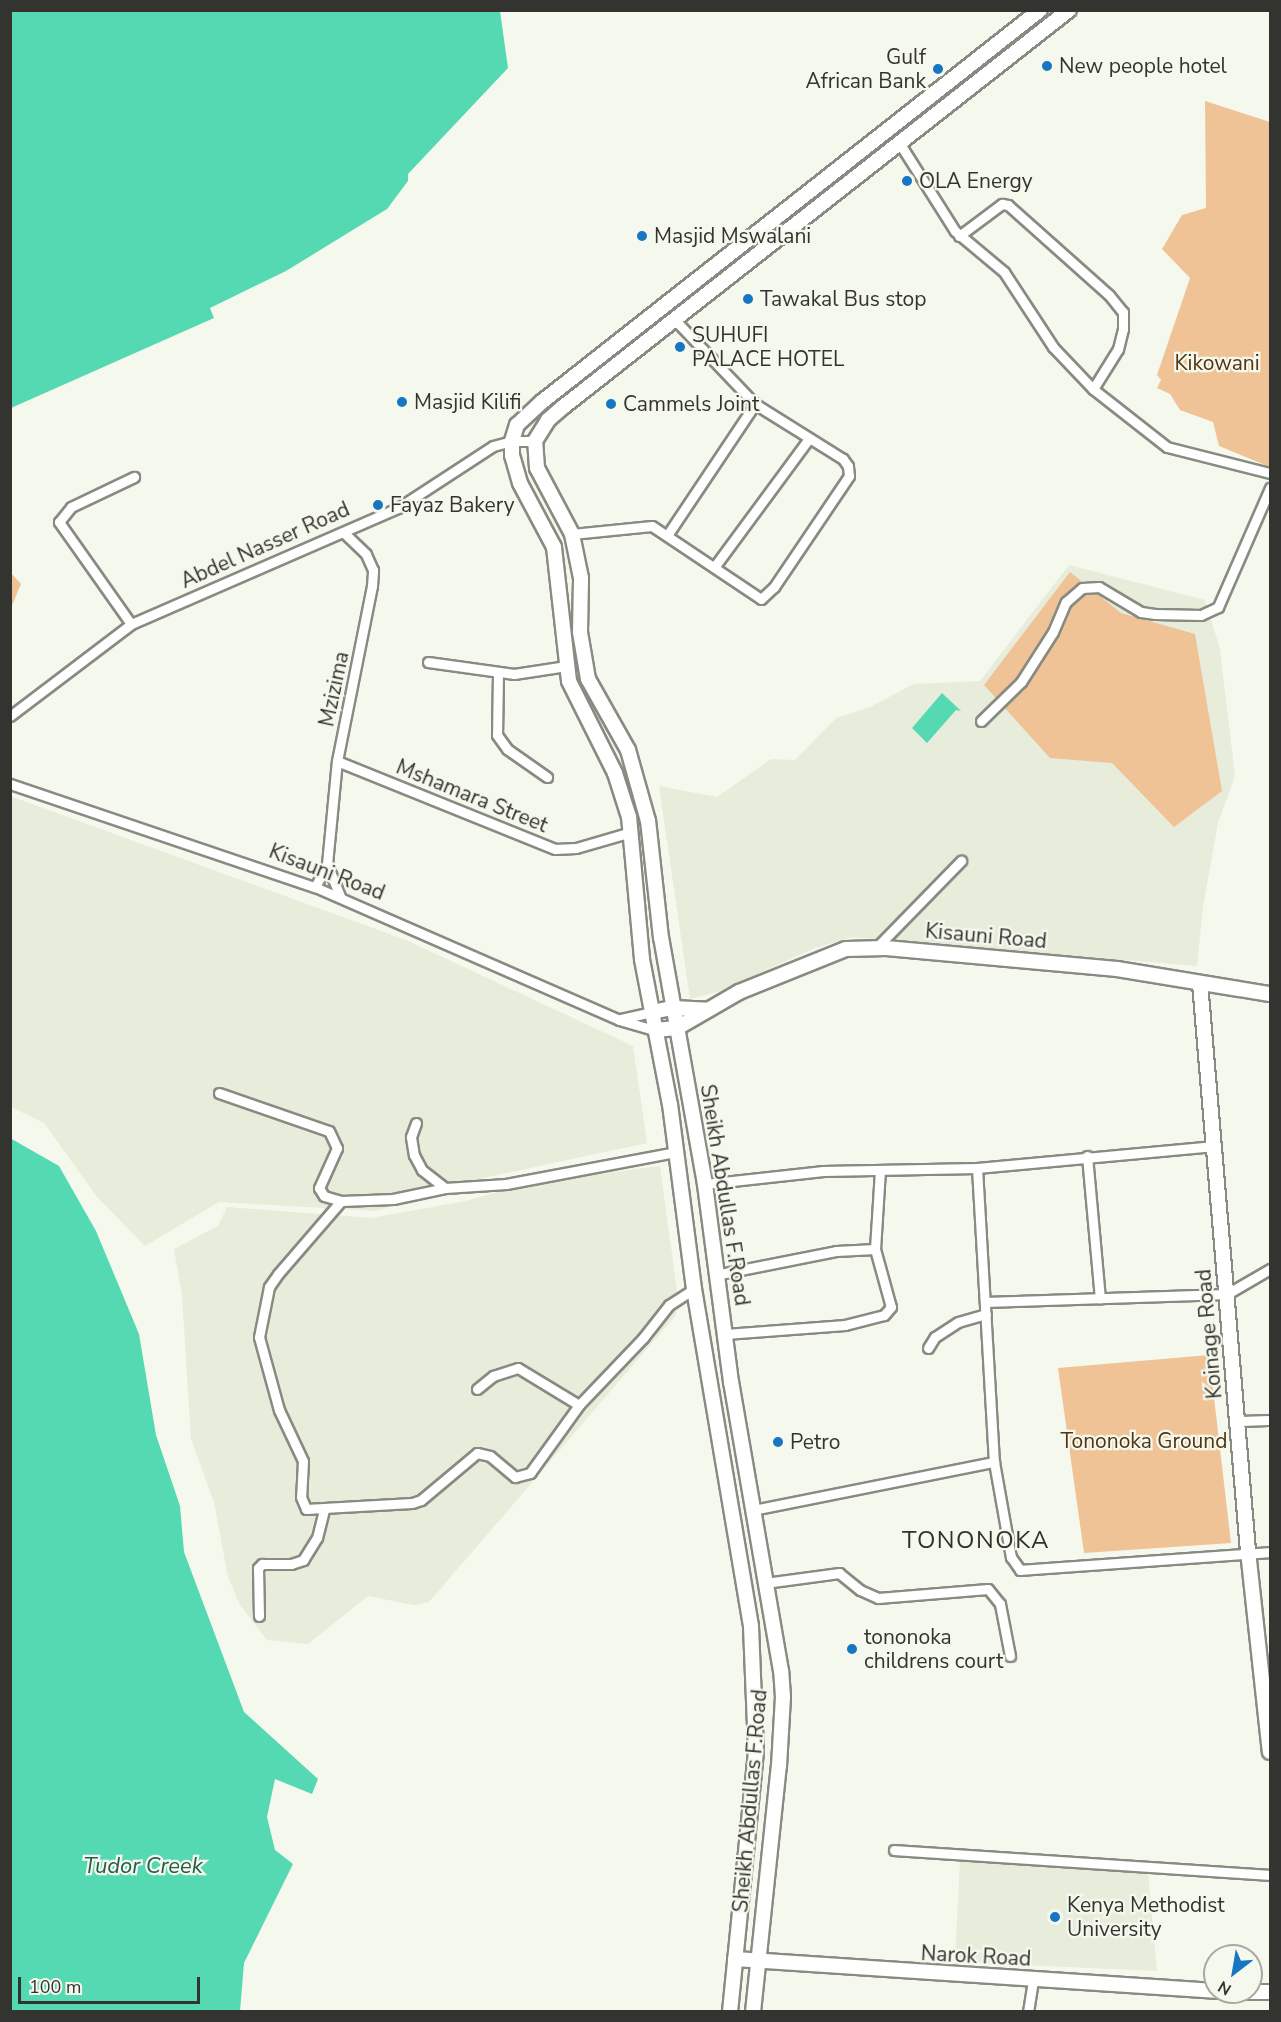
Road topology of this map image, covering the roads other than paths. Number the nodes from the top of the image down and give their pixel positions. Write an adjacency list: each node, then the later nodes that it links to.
1 (1040, 10): 3 (main road)
2 (1069, 10): 4 (main road)
3 (932, 96): 4 (main road); 6 (main road)
4 (943, 110): 5 (main road)
5 (900, 144): 7 (main road); 8 (street)
6 (840, 169): 7 (main road); 13 (main road)
7 (848, 185): 9 (main road)
8 (958, 236): 10 (street); 10 (street)
9 (675, 320): 11 (street); 14 (main road)
10 (1093, 389): 15 (street)
11 (755, 404): 12 (street); 20 (street)
12 (808, 440): 21 (street); 21 (street)
13 (512, 441): 14 (street); 18 (street, Abdel Nasser Road); 24 (main road, Sheikh Abdullas F.Road)
14 (535, 441): 19 (main road, Sheikh Abdullas F.Road)
15 (1270, 473)
16 (134, 477): 22 (street)
17 (1270, 488): 27 (street)
18 (344, 533): 22 (street, Abdel Nasser Road); 28 (street, Mzizima)
19 (572, 534): 20 (street); 39 (main road, Sheikh Abdullas F.Road)
20 (668, 534): 21 (street)
21 (715, 566)
22 (131, 624): 26 (street, Abdel Nasser Road)
23 (428, 662): 25 (street)
24 (566, 666): 25 (street); 31 (main road, Sheikh Abdullas F.Road)
25 (498, 674): 29 (street)
26 (10, 716)
27 (981, 721)
28 (337, 761): 31 (street, Mshamara Street); 33 (street, Mzizima)
29 (547, 777)
30 (10, 784): 34 (street, Kisauni Road)
31 (631, 832): 41 (main road, Sheikh Abdullas F.Road)
32 (961, 861): 36 (street)
33 (327, 864): 34 (street); 35 (street)
34 (315, 887): 35 (street, Kisauni Road)
35 (340, 897): 42 (street, Kisauni Road)
36 (876, 948): 37 (main road, Kisauni Road); 40 (main road, Kisauni Road)
37 (1200, 983): 38 (main road, Kisauni Road); 47 (main road, Koinage Road)
38 (1270, 994)
39 (673, 1008): 40 (main road); 41 (main road); 43 (main road, Sheikh Abdullas F.Road)
40 (708, 1010): 43 (main road, Kisauni Road)
41 (652, 1012): 42 (street); 44 (main road, Sheikh Abdullas F.Road)
42 (619, 1020): 44 (street, Kisauni Road)
43 (677, 1028): 44 (main road, Kisauni Road); 52 (main road, Sheikh Abdullas F.Road)
44 (655, 1030): 48 (main road, Sheikh Abdullas F.Road)
45 (219, 1093): 54 (street)
46 (416, 1123): 53 (street)
47 (1212, 1146): 49 (street); 59 (main road, Koinage Road)
48 (675, 1152): 53 (street); 58 (main road, Sheikh Abdullas F.Road)
49 (1087, 1156): 50 (street); 60 (street)
50 (977, 1168): 51 (street); 61 (street)
51 (880, 1170): 52 (street); 55 (street)
52 (705, 1184): 57 (main road, Sheikh Abdullas F.Road)
53 (445, 1188): 54 (street)
54 (341, 1201): 70 (street)
55 (875, 1249): 57 (street); 63 (street)
56 (1270, 1269): 59 (street)
57 (716, 1275): 63 (main road, Sheikh Abdullas F.Road)
58 (694, 1289): 66 (street); 80 (main road, Sheikh Abdullas F.Road)
59 (1227, 1294): 60 (street); 68 (main road, Koinage Road)
60 (1100, 1298): 61 (street)
61 (985, 1302): 62 (street)
62 (986, 1314): 64 (street); 69 (street)
63 (725, 1334): 71 (main road, Sheikh Abdullas F.Road)
64 (928, 1348)
65 (477, 1389): 66 (street)
66 (579, 1405): 70 (street)
67 (1270, 1420): 68 (street)
68 (1239, 1421): 72 (main road, Koinage Road)
69 (994, 1462): 71 (street); 72 (street)
70 (324, 1509): 75 (street)
71 (753, 1510): 74 (main road, Sheikh Abdullas F.Road)
72 (1248, 1551): 73 (street); 77 (main road, Koinage Road)
73 (1270, 1552)
74 (765, 1582): 76 (street); 81 (main road, Sheikh Abdullas F.Road)
75 (259, 1616)
76 (1010, 1656)
77 (1270, 1752)
78 (894, 1850): 79 (street)
79 (1270, 1875)
80 (735, 1959): 81 (main road, Narok Road); 84 (main road, Sheikh Abdullas F.Road)
81 (759, 1959): 82 (main road, Narok Road); 85 (main road, Sheikh Abdullas F.Road)
82 (1033, 1980): 83 (main road, Narok Road); 86 (street)
83 (1203, 1990)
84 (730, 2012)
85 (753, 2012)
86 (1028, 2012)

